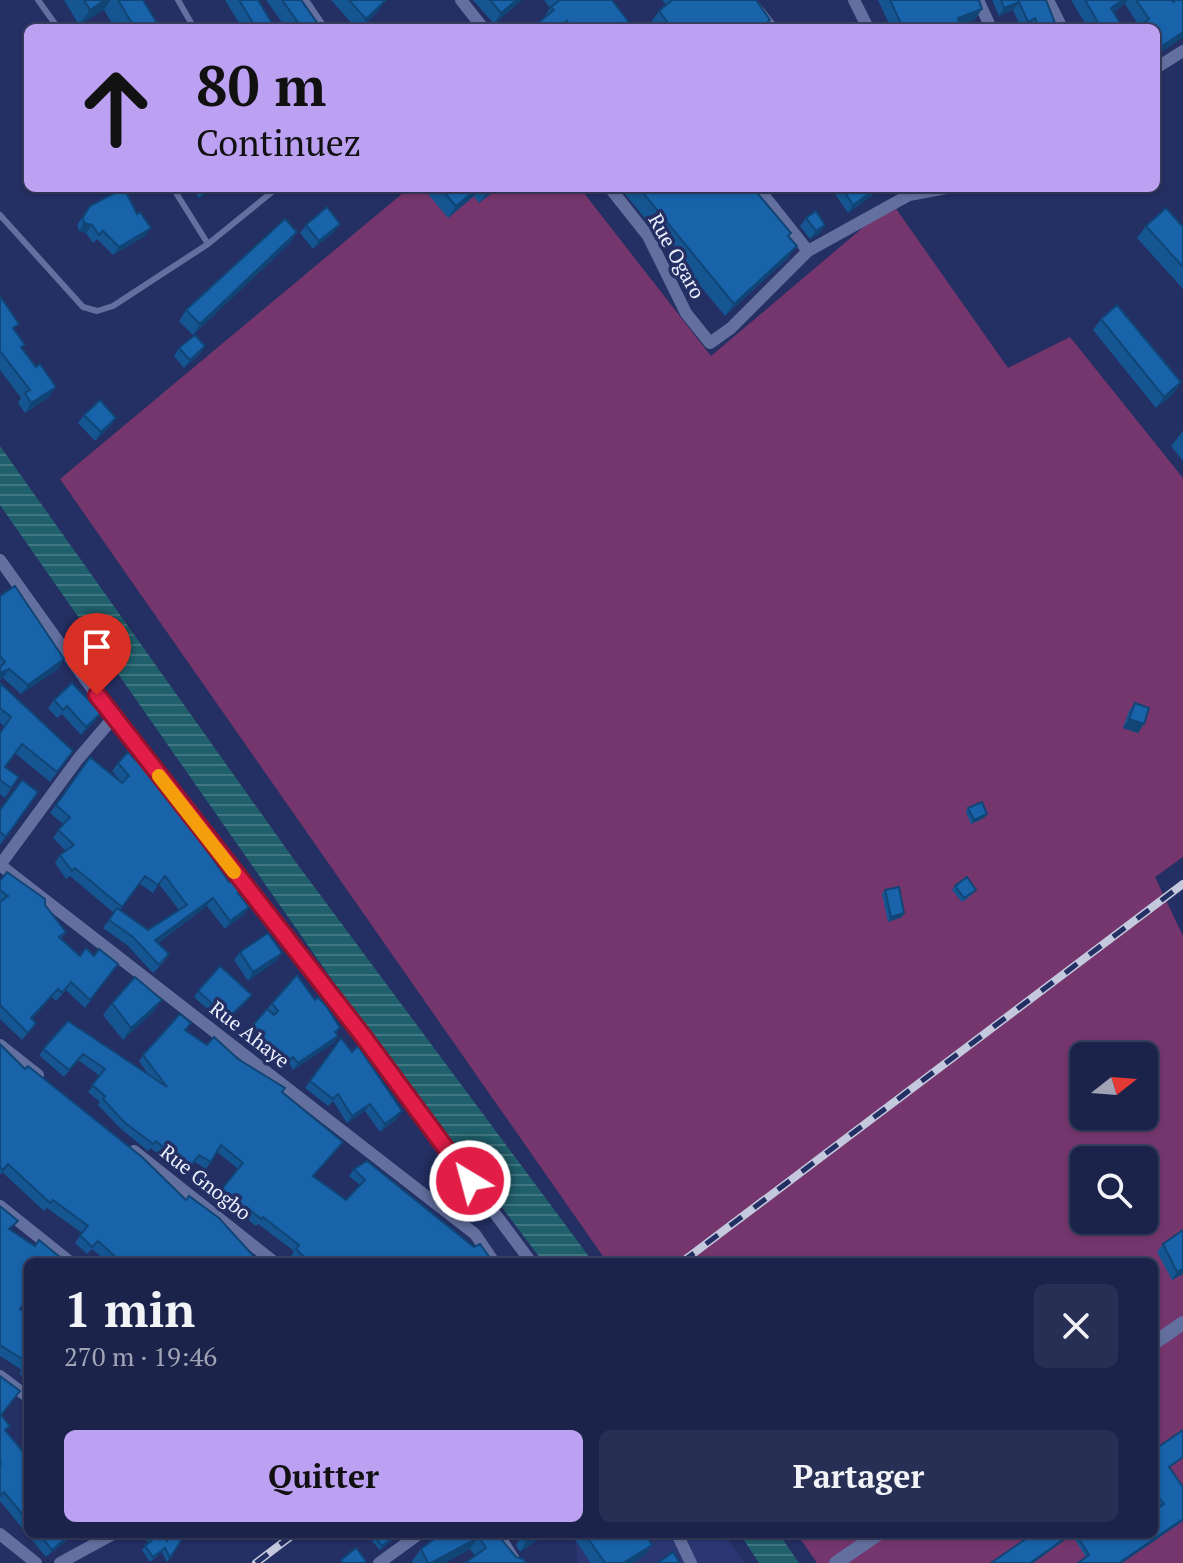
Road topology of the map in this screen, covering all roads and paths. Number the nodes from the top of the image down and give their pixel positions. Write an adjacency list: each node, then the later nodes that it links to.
1 (38, 0): 9 (lane)
2 (178, 0): 10 (lane)
3 (306, 0): 11 (lane)
4 (461, 0): 12 (street)
5 (749, 0): 13 (street)
6 (854, 0): 14 (street)
7 (978, 0): 15 (street)
8 (1048, 0): 16 (street)
9 (55, 24)
10 (192, 24)
11 (322, 24)
12 (480, 24)
13 (769, 24)
14 (866, 24)
15 (989, 24)
16 (1060, 24)
17 (1183, 51): 18 (street)
18 (1160, 65)
19 (176, 192): 25 (lane)
20 (272, 192): 25 (lane)
21 (613, 192): 26 (street, Rue Ogaro)
22 (761, 192): 26 (street)
23 (906, 192): 26 (street)
24 (0, 215): 25 (lane)
25 (208, 244)
26 (808, 251)
27 (0, 560): 28 (street)
28 (113, 718): 30 (street); 39 (street)
29 (67, 749): 30 (street)
30 (78, 759): 31 (street)
31 (0, 865): 38 (street, Rue Ahaye)
32 (0, 1045): 33 (street)
33 (50, 1084)
34 (125, 1143): 37 (street, Rue Gnogbo)
35 (0, 1206): 36 (street)
36 (65, 1258)
37 (269, 1258)
38 (491, 1258)
39 (528, 1258)
40 (1183, 1323): 41 (street)
41 (1158, 1340)
42 (0, 1376): 43 (street)
43 (24, 1394)
44 (0, 1534): 50 (street)
45 (106, 1538): 51 (street)
46 (413, 1538): 52 (street)
47 (500, 1538): 53 (street)
48 (679, 1538): 54 (street)
49 (872, 1538): 55 (street)
50 (36, 1563)
51 (60, 1563)
52 (379, 1563)
53 (516, 1563)
54 (691, 1563)
55 (836, 1563)

